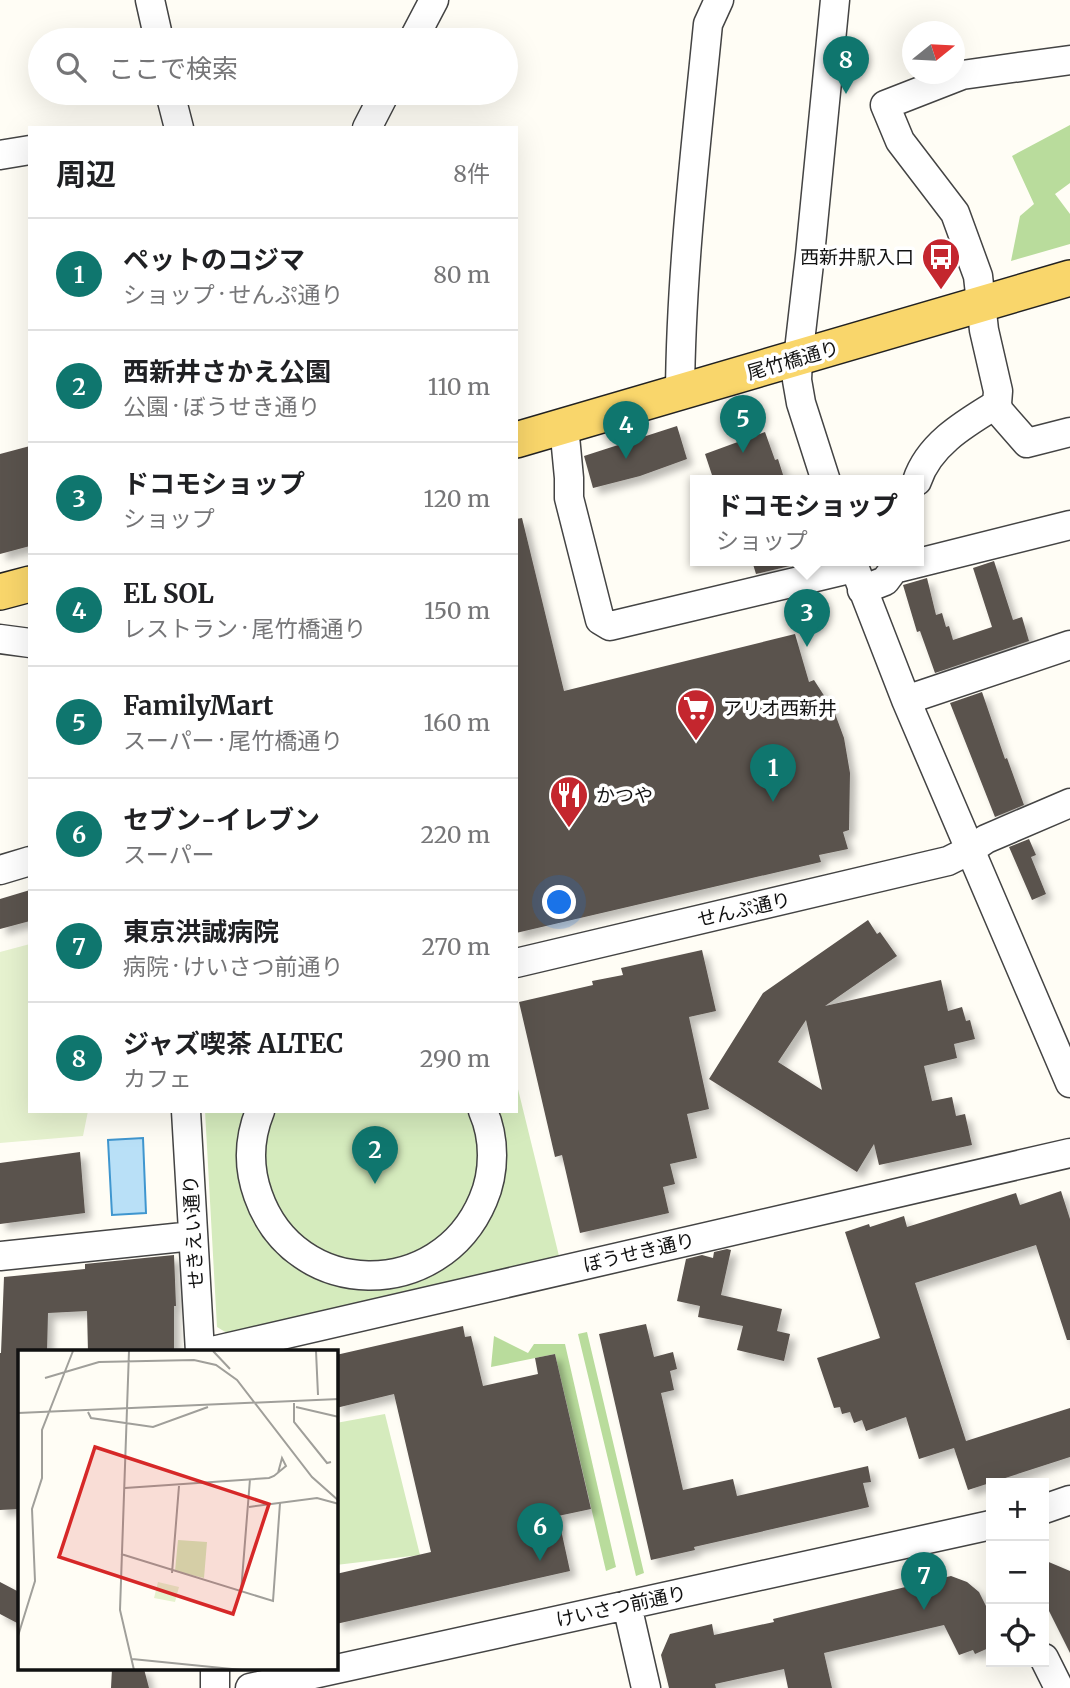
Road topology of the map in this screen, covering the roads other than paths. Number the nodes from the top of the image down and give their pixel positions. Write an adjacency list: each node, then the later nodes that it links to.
1 (150, 0): 5 (street)
2 (434, 0): 6 (street)
3 (719, 0): 17 (street)
4 (835, 0): 16 (street)
5 (156, 28)
6 (419, 28)
7 (1070, 60): 15 (street)
8 (173, 105): 10 (street)
9 (379, 105): 11 (street)
10 (178, 126)
11 (368, 126)
12 (28, 150): 13 (street)
13 (0, 155)
14 (1070, 278): 15 (main road, 尾竹橋通り)
15 (982, 304): 16 (main road, 尾竹橋通り); 18 (street)
16 (798, 359): 17 (main road, 尾竹橋通り); 22 (street)
17 (680, 393): 19 (main road, 尾竹橋通り)
18 (997, 404): 20 (street); 23 (street)
19 (564, 426): 21 (main road, 尾竹橋通り); 27 (street)
20 (1070, 432)
21 (518, 439)
22 (824, 475)
23 (919, 475)
24 (1070, 525): 25 (street)
25 (924, 558)
26 (894, 566): 27 (street)
27 (856, 573): 33 (street)
28 (28, 585): 29 (main road)
29 (0, 593)
30 (0, 639): 31 (street)
31 (28, 643)
32 (1070, 645): 33 (street)
33 (906, 700): 35 (street)
34 (1070, 803): 35 (street, せんぷ通り)
35 (970, 850): 38 (street, せんぷ通り); 39 (street)
36 (28, 862): 37 (street)
37 (0, 870)
38 (518, 963)
39 (1070, 1083)
40 (186, 1113): 44 (street, せきえい通り)
41 (259, 1113): 42 (street)
42 (484, 1113)
43 (1070, 1153): 47 (street, ぼうせき通り)
44 (193, 1236): 45 (street); 46 (street, せきえい通り)
45 (0, 1256)
46 (200, 1350)
47 (217, 1350)
48 (1070, 1500): 49 (street)
49 (1049, 1506)
50 (986, 1534): 51 (street, けいさつ前通り)
51 (627, 1605): 53 (street, けいさつ前通り); 58 (street)
52 (1048, 1667): 59 (street)
53 (338, 1669)
54 (215, 1670): 56 (street)
55 (332, 1670): 57 (street, けいさつ前通り)
56 (215, 1688)
57 (250, 1688)
58 (646, 1688)
59 (1059, 1688)

